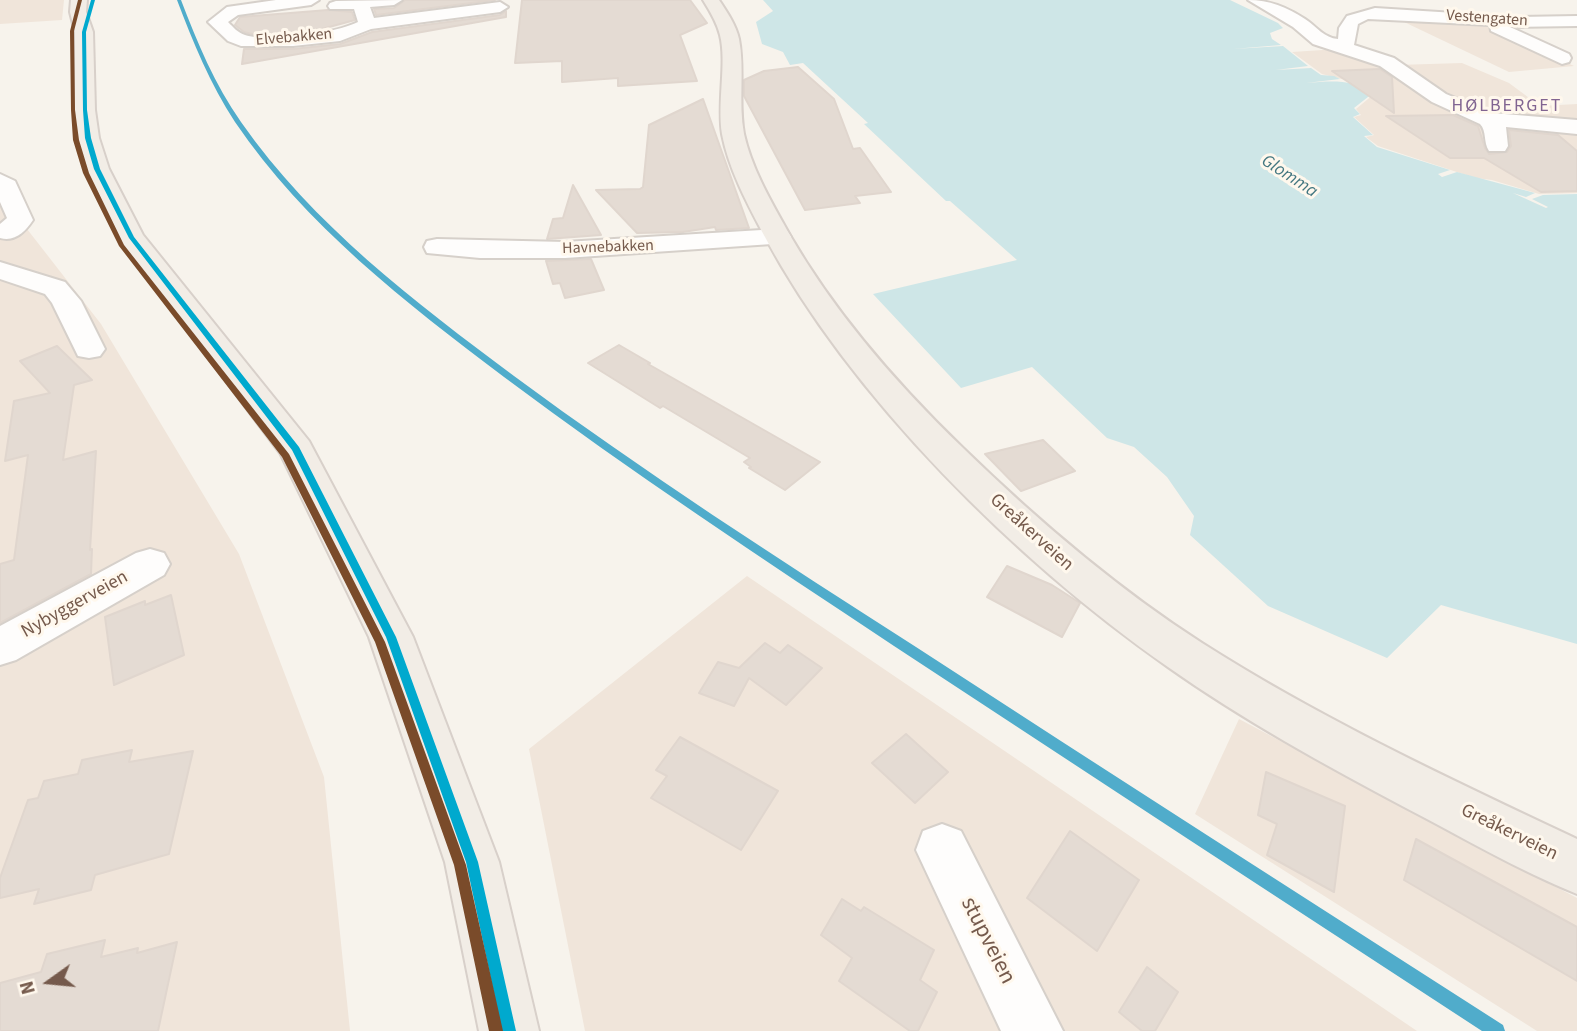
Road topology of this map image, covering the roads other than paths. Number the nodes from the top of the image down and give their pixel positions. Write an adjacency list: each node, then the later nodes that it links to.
1 (311, 0): 8 (street, Elvebakken)
2 (394, 0): 5 (street)
3 (711, 0): 19 (main road, Greåkerveien)
4 (1256, 0): 12 (street)
5 (361, 3): 8 (street); 11 (street)
6 (500, 7): 11 (street)
7 (85, 11): 27 (main road)
8 (233, 11): 11 (street, Elvebakken)
9 (1486, 20): 10 (street, Vestengaten); 12 (street, Vestengaten); 13 (street)
10 (1577, 22)
11 (367, 24)
12 (1334, 46): 14 (street)
13 (1562, 58)
14 (1488, 120): 15 (street); 16 (street)
15 (1577, 127)
16 (1497, 146)
17 (0, 181): 18 (street)
18 (8, 232)
19 (778, 237): 20 (street, Havnebakken); 26 (main road, Greåkerveien)
20 (437, 247)
21 (0, 270): 22 (street)
22 (89, 349)
23 (149, 564): 24 (street, Nybyggerveien)
24 (0, 647)
25 (942, 850): 28 (street, stupveien)
26 (1577, 867)
27 (509, 1031)
28 (1033, 1031)

